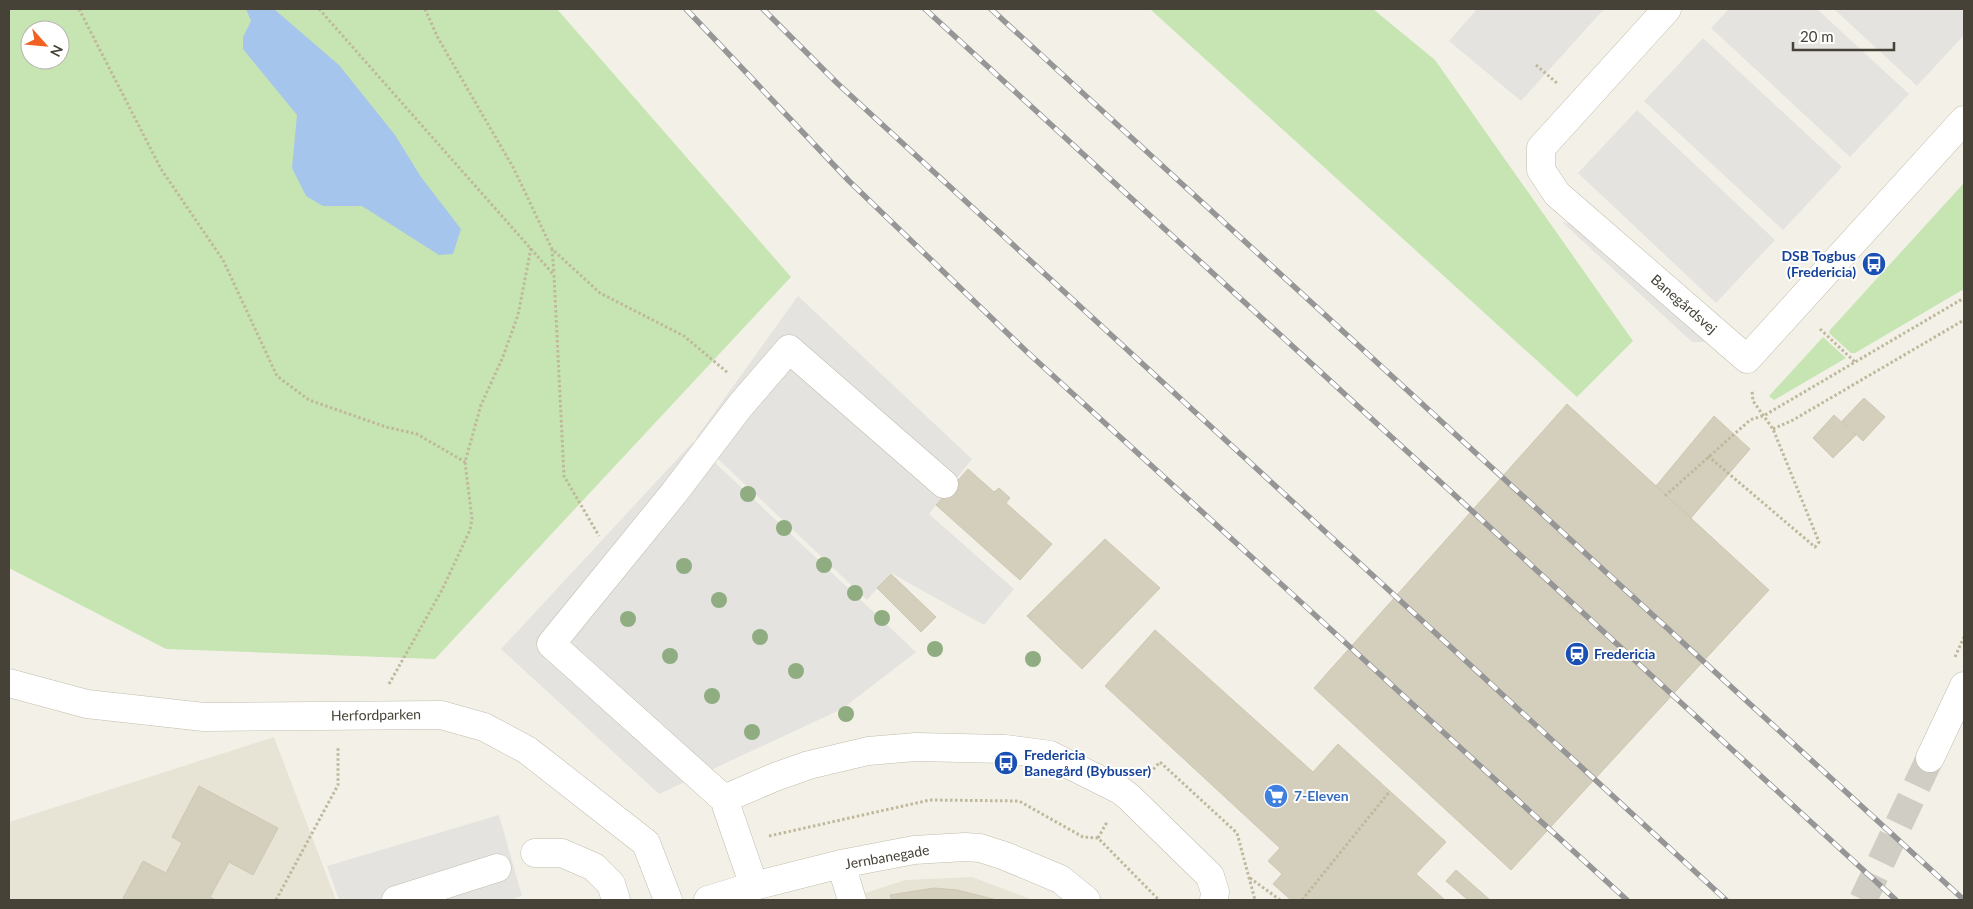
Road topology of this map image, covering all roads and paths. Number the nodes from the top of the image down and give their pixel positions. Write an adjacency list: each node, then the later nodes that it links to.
1 (79, 9): 17 (path)
2 (319, 9): 6 (path)
3 (424, 9): 7 (path)
4 (1668, 9): 5 (street, Banegårdsvej)
5 (1964, 120)
6 (531, 248): 8 (path); 17 (path)
7 (552, 249): 8 (path); 13 (path)
8 (554, 275): 20 (path)
9 (1964, 298): 12 (path)
10 (1964, 320): 15 (path)
11 (1820, 328): 12 (path)
12 (1855, 362): 14 (path)
13 (753, 392): 18 (street); 20 (street)
14 (1765, 415): 15 (path); 16 (path)
15 (1773, 429): 16 (path)
16 (1708, 456): 19 (path)
17 (465, 462): 23 (path)
18 (944, 484)
19 (1665, 496)
20 (617, 562): 28 (street)
21 (9, 683): 24 (street, Herfordparken)
22 (1964, 686): 25 (street)
23 (372, 715): 24 (street, Herfordparken); 39 (street, Herfordparken)
24 (338, 716): 36 (path)
25 (1930, 758)
26 (1150, 773): 34 (path)
27 (1390, 791): 46 (path)
28 (724, 799): 35 (street); 43 (street)
29 (1107, 822): 30 (path)
30 (1098, 838)
31 (535, 853): 38 (street)
32 (841, 864): 35 (street, Jernbanegade); 41 (street); 42 (street, Jernbanegade)
33 (496, 868): 37 (street)
34 (1249, 878): 44 (path); 45 (path)
35 (754, 886): 40 (street, Jernbanegade)
36 (276, 900)
37 (396, 900)
38 (616, 900)
39 (668, 900)
40 (708, 900)
41 (852, 900)
42 (1086, 900)
43 (1214, 900)
44 (1255, 900)
45 (1280, 900)
46 (1303, 900)

